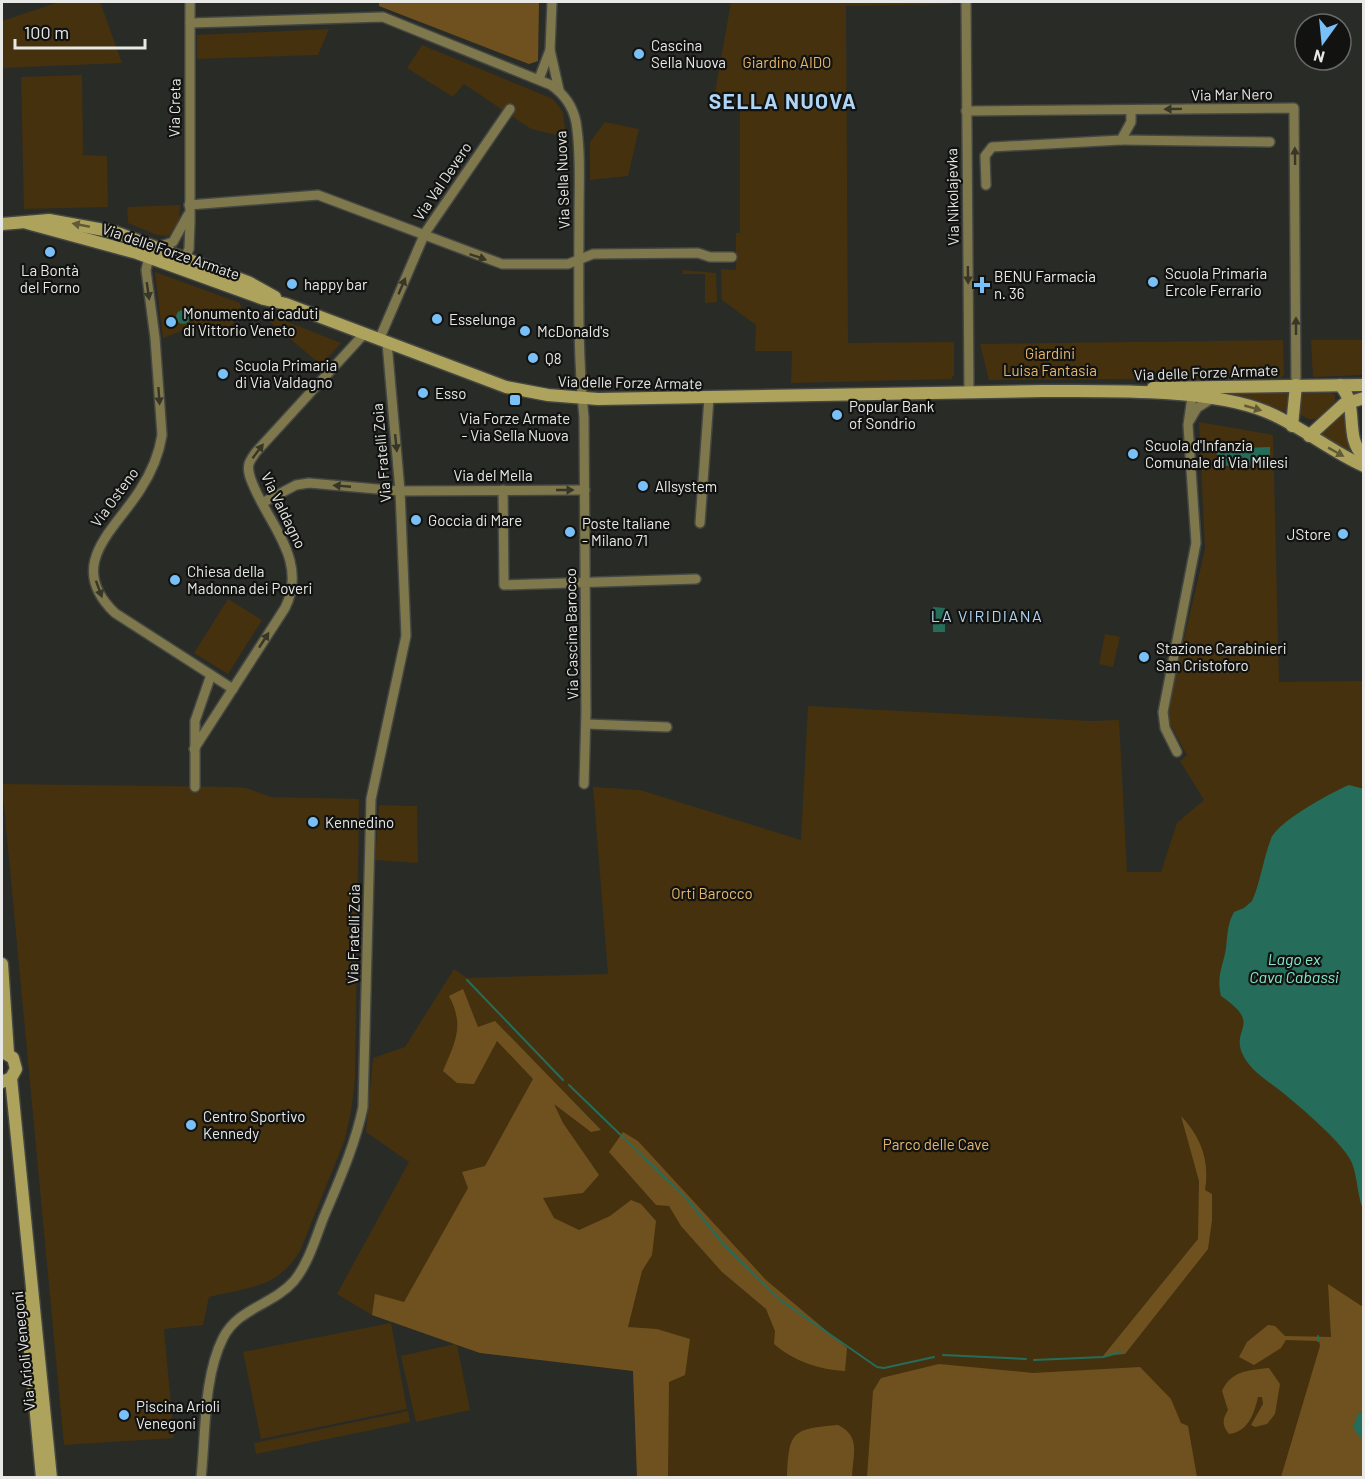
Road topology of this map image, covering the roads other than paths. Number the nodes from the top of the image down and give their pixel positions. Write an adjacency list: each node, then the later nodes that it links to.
1 (190, 2): 4 (street, Via Creta)
2 (552, 2): 5 (street)
3 (966, 2): 10 (street, Via Nikolajevka)
4 (190, 24): 6 (street); 14 (street, Via Creta)
5 (550, 50): 6 (street); 7 (street)
6 (539, 79): 7 (street)
7 (559, 90): 19 (street, Via Sella Nuova)
8 (510, 109): 16 (street, Via Val Devero)
9 (1131, 110): 10 (street, Via Mar Nero); 11 (street); 24 (street, Via Mar Nero, one-way to 9)
10 (966, 111): 28 (street, Via Nikolajevka, one-way to 28)
11 (1121, 140): 12 (street); 13 (street)
12 (1270, 142)
13 (986, 185)
14 (189, 210): 16 (street); 17 (street, Via Creta); 20 (street, Via Creta)
15 (2, 224): 17 (street, Via delle Forze Armate)
16 (425, 232): 19 (street, one-way to 19); 22 (street, Via Val Devero, one-way to 16)
17 (153, 252): 20 (street, Via delle Forze Armate); 47 (street, Via Osteno, one-way to 47)
18 (732, 257): 19 (street)
19 (579, 260): 32 (street, Via Sella Nuova)
20 (182, 262): 21 (street, Via delle Forze Armate)
21 (364, 334): 22 (street, Via delle Forze Armate); 43 (street, Via Valdagno, one-way to 21)
22 (383, 341): 32 (street, Via delle Forze Armate); 42 (street, Via Fratelli Zoia, one-way to 42)
23 (1230, 385): 24 (street, Via delle Forze Armate); 27 (street, Via delle Forze Armate); 29 (street)
24 (1296, 385): 25 (street, Via delle Forze Armate); 36 (street, Via delle Forze Armate)
25 (1340, 385): 26 (street, Via delle Forze Armate); 34 (street)
26 (1364, 385)
27 (1116, 391): 28 (street, Via delle Forze Armate); 29 (street, Via delle Forze Armate)
28 (969, 393): 30 (street, Via delle Forze Armate)
29 (1192, 397): 33 (street, Via delle Forze Armate); 35 (street)
30 (709, 398): 32 (street, Via delle Forze Armate); 44 (street)
31 (1364, 398): 34 (street)
32 (582, 399): 41 (street, Via Cascina Barocco)
33 (1210, 399): 35 (street); 36 (street, Via delle Forze Armate, one-way to 36)
34 (1350, 401): 37 (street); 38 (street)
35 (1188, 425): 54 (street)
36 (1292, 426): 37 (street, Via delle Forze Armate)
37 (1309, 436): 39 (street, Via delle Forze Armate, one-way to 39)
38 (1364, 457)
39 (1364, 466)
40 (503, 490): 41 (street, Via del Mella, one-way to 41); 42 (street, Via del Mella); 46 (street)
41 (585, 490): 46 (street, Via Cascina Barocco)
42 (400, 491): 43 (street, Via del Mella, one-way to 43); 62 (street, Via Fratelli Zoia)
43 (262, 503): 48 (street, Via Valdagno, one-way to 43)
44 (700, 523)
45 (696, 579): 46 (street)
46 (585, 583): 50 (street, Via Cascina Barocco)
47 (211, 675): 48 (street, Via Osteno); 49 (street)
48 (233, 689): 51 (street, Via Valdagno)
49 (195, 721): 51 (street); 53 (street)
50 (586, 724): 52 (street); 55 (street, Via Cascina Barocco)
51 (207, 727): 53 (street, Via Valdagno)
52 (668, 727)
53 (194, 749): 56 (street)
54 (1177, 752)
55 (584, 784)
56 (195, 787)
57 (2, 964): 58 (street)
58 (5, 1052): 59 (street)
59 (5, 1082): 60 (street, Via Arioli Venegoni); 61 (street, Via Arioli Venegoni)
60 (42, 1478)
61 (51, 1478)
62 (201, 1478)

